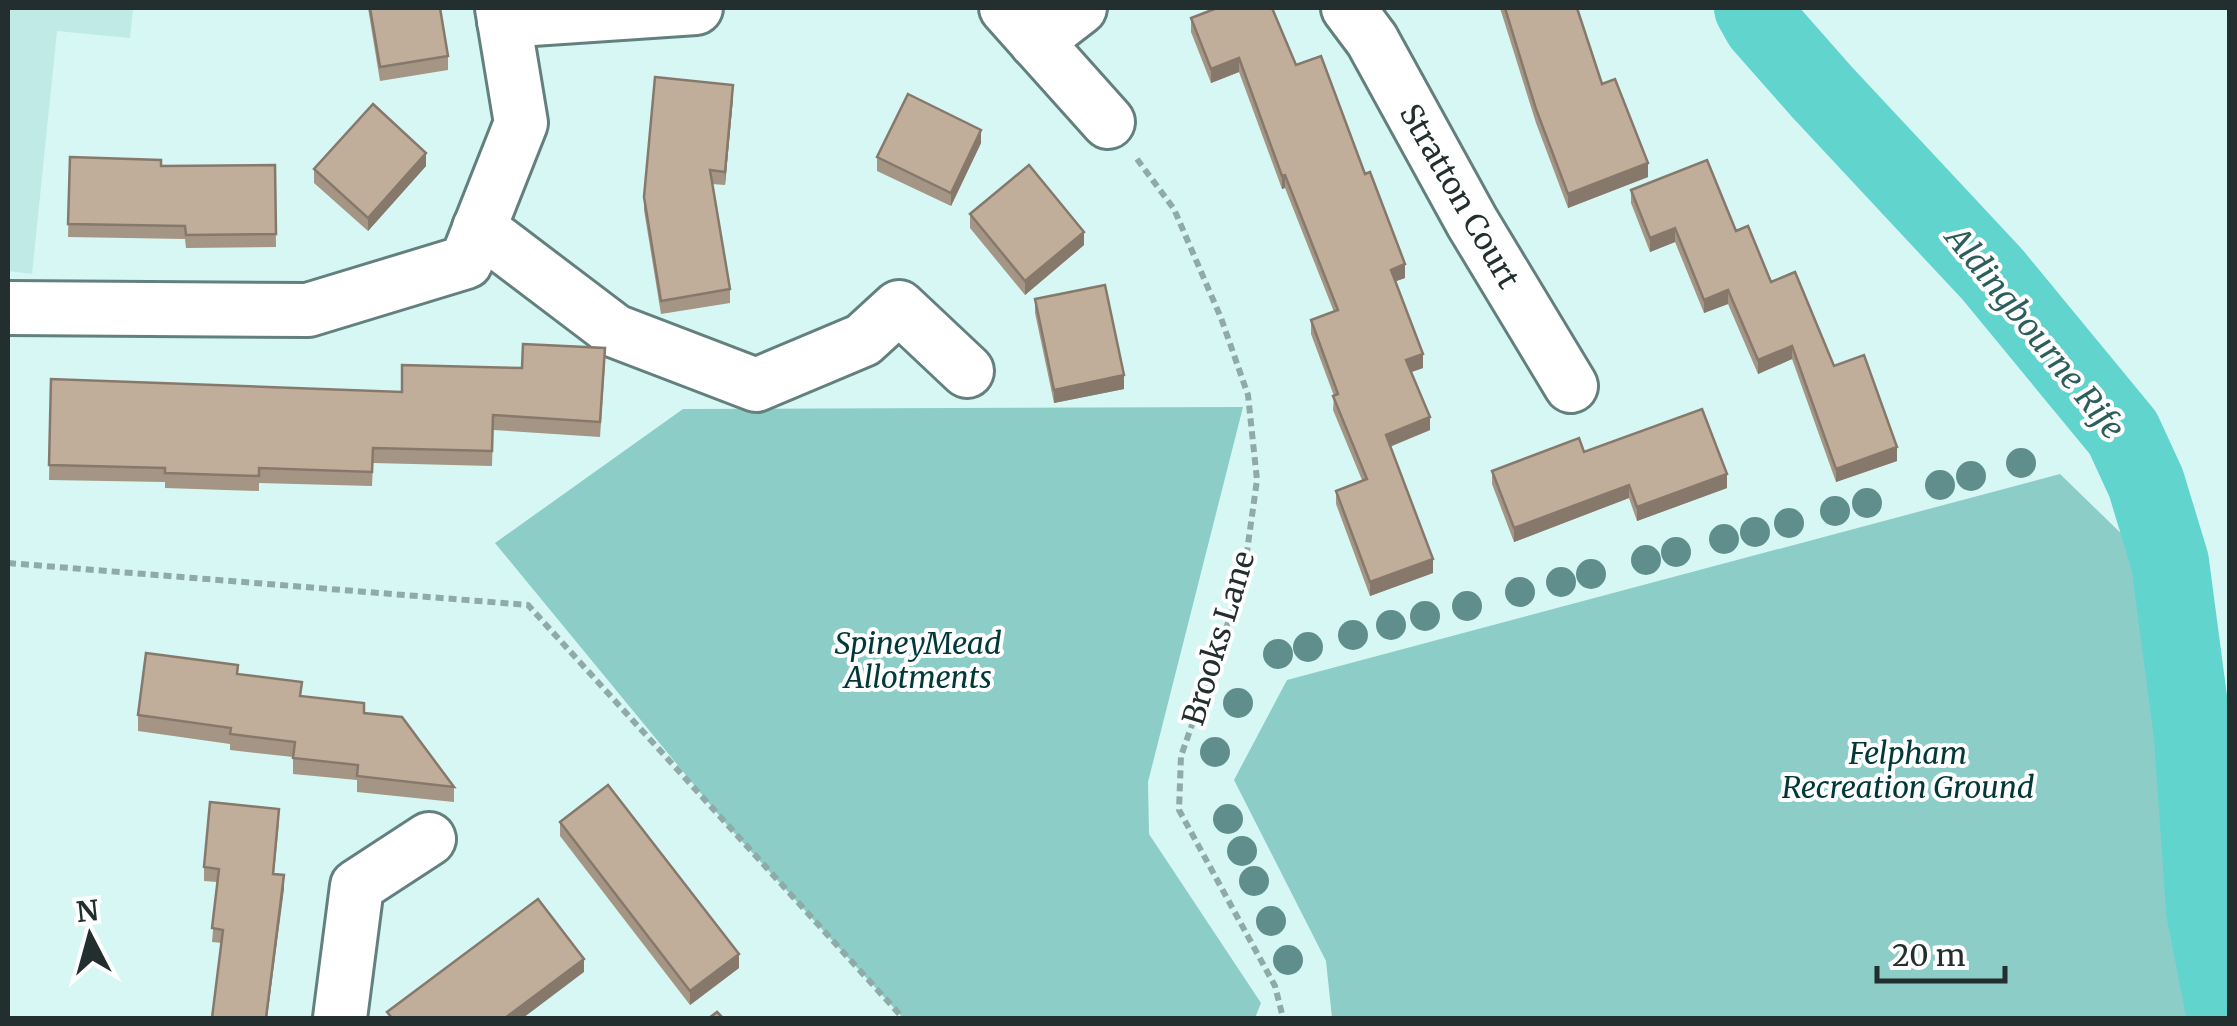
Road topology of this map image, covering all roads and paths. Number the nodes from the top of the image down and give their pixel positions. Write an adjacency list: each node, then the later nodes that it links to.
1 (696, 8): 4 (street)
2 (1080, 8): 5 (street)
3 (1348, 8): 10 (street, Stratton Court)
4 (504, 14): 7 (street)
5 (1021, 24): 6 (street)
6 (1108, 122): 15 (path, Brooks Lane)
7 (479, 228): 8 (street); 9 (street)
8 (8, 308)
9 (967, 371)
10 (1571, 386)
11 (8, 563): 14 (path)
12 (429, 838): 13 (street)
13 (340, 1018)
14 (904, 1018)
15 (1283, 1018)

